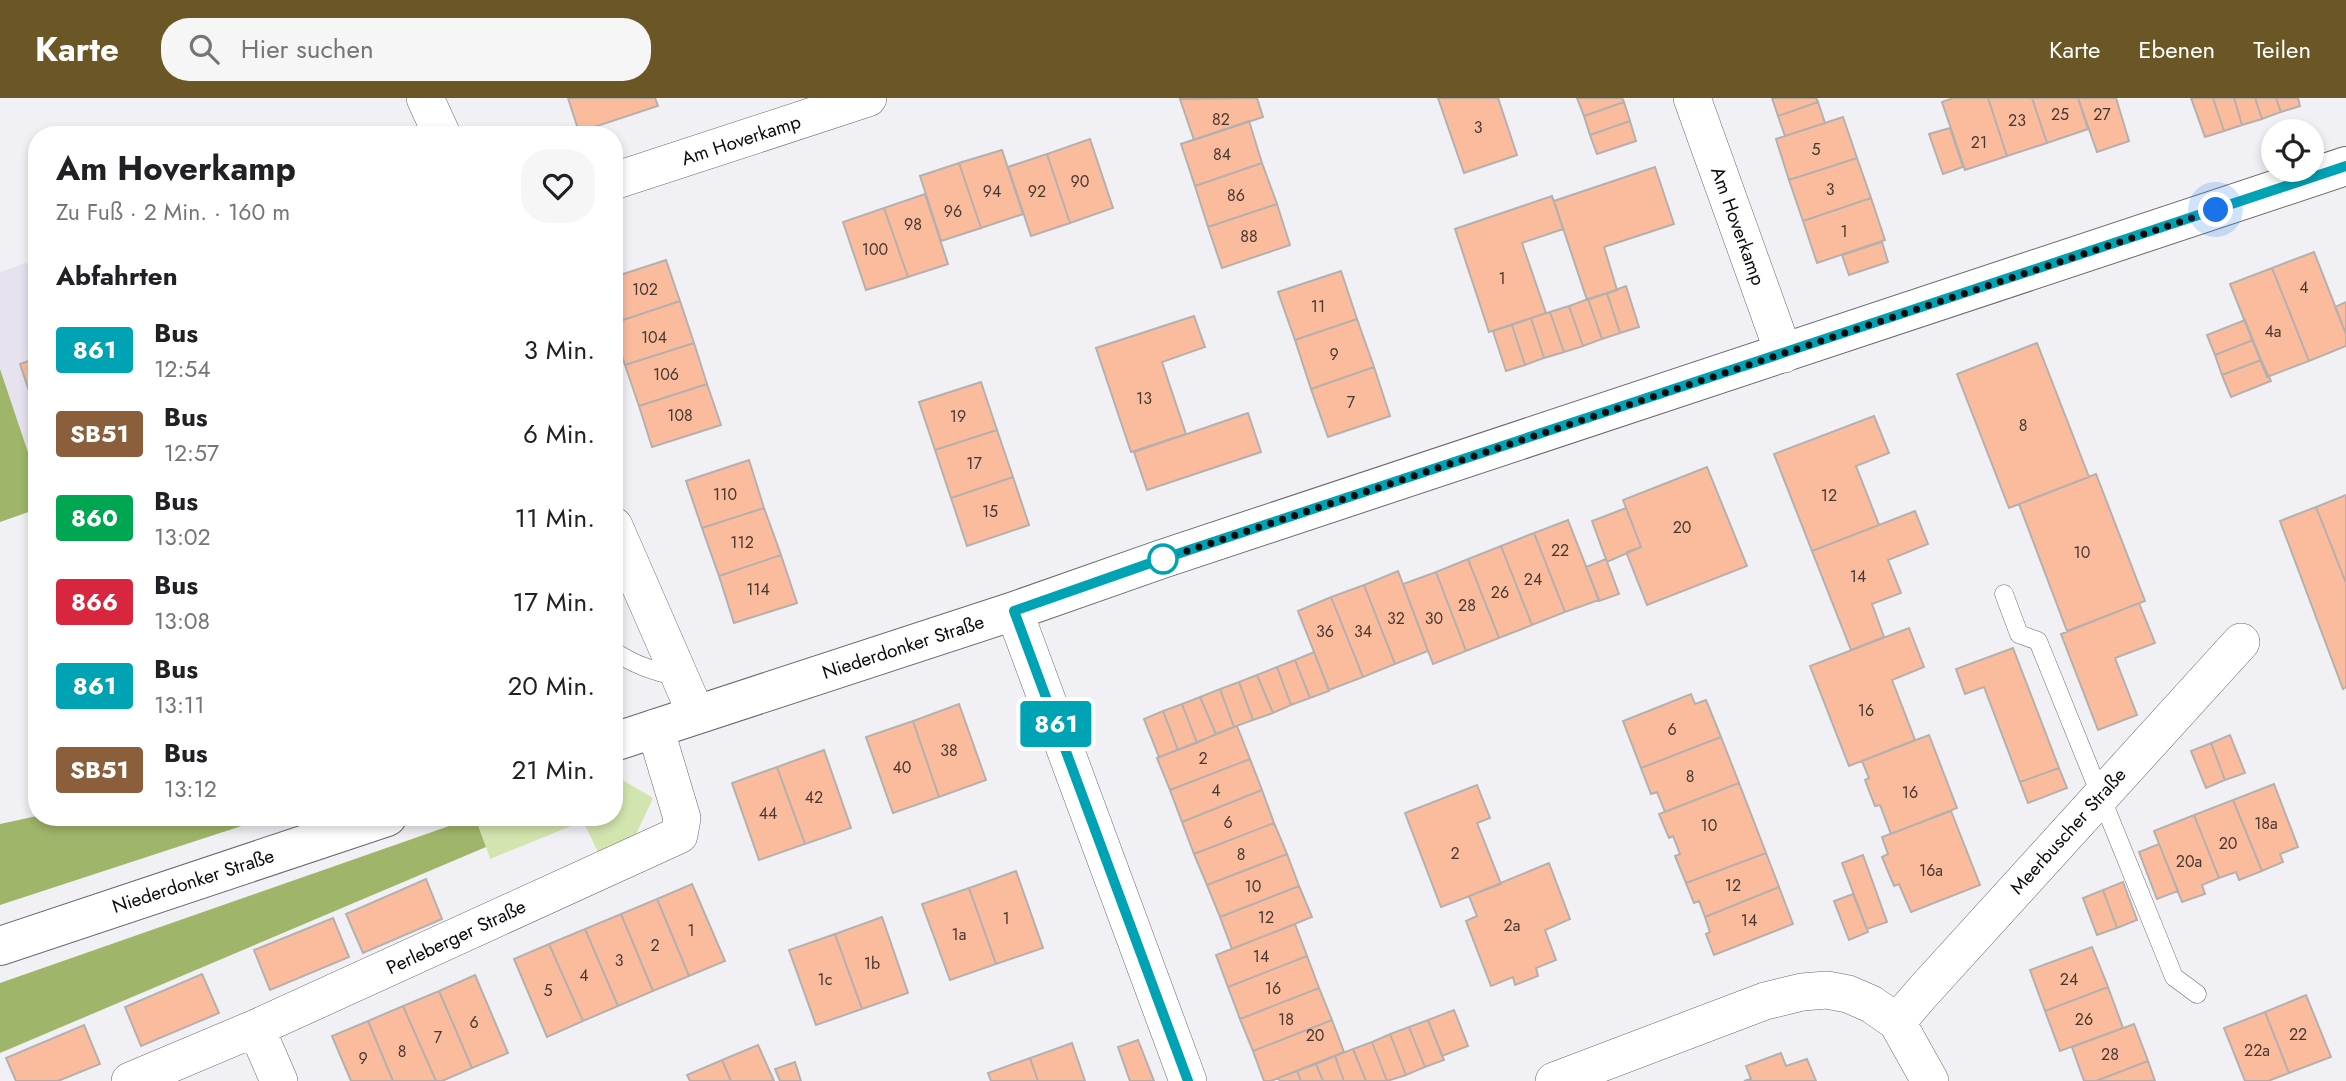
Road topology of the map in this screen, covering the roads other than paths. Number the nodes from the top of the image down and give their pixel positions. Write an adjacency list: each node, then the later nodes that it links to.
1 (425, 98): 4 (street)
2 (868, 98): 6 (street, Am Hoverkamp)
3 (1692, 98): 7 (street, Am Hoverkamp)
4 (438, 126)
5 (2346, 166): 7 (street, Niederdonker Straße)
6 (623, 178)
7 (1784, 354): 10 (street, Niederdonker Straße)
8 (623, 546): 13 (street)
9 (2004, 594): 17 (lane)
10 (1014, 611): 14 (street, Niederdonker Straße); 26 (street)
11 (2241, 642): 17 (street, Meerbuscher Straße)
12 (623, 657): 13 (lane)
13 (681, 677): 14 (street)
14 (696, 714): 15 (street, Niederdonker Straße)
15 (654, 728): 16 (street, Niederdonker Straße); 22 (street, Perleberger Straße)
16 (623, 739)
17 (2101, 795): 20 (lane); 21 (street, Meerbuscher Straße)
18 (360, 826): 19 (street, Niederdonker Straße)
19 (0, 946)
20 (2197, 994)
21 (1897, 1023): 23 (street); 28 (street)
22 (256, 1028): 24 (street, Perleberger Straße); 25 (street)
23 (1625, 1068): 27 (street)
24 (130, 1081)
25 (279, 1081)
26 (1188, 1081)
27 (1554, 1081)
28 (1930, 1081)

